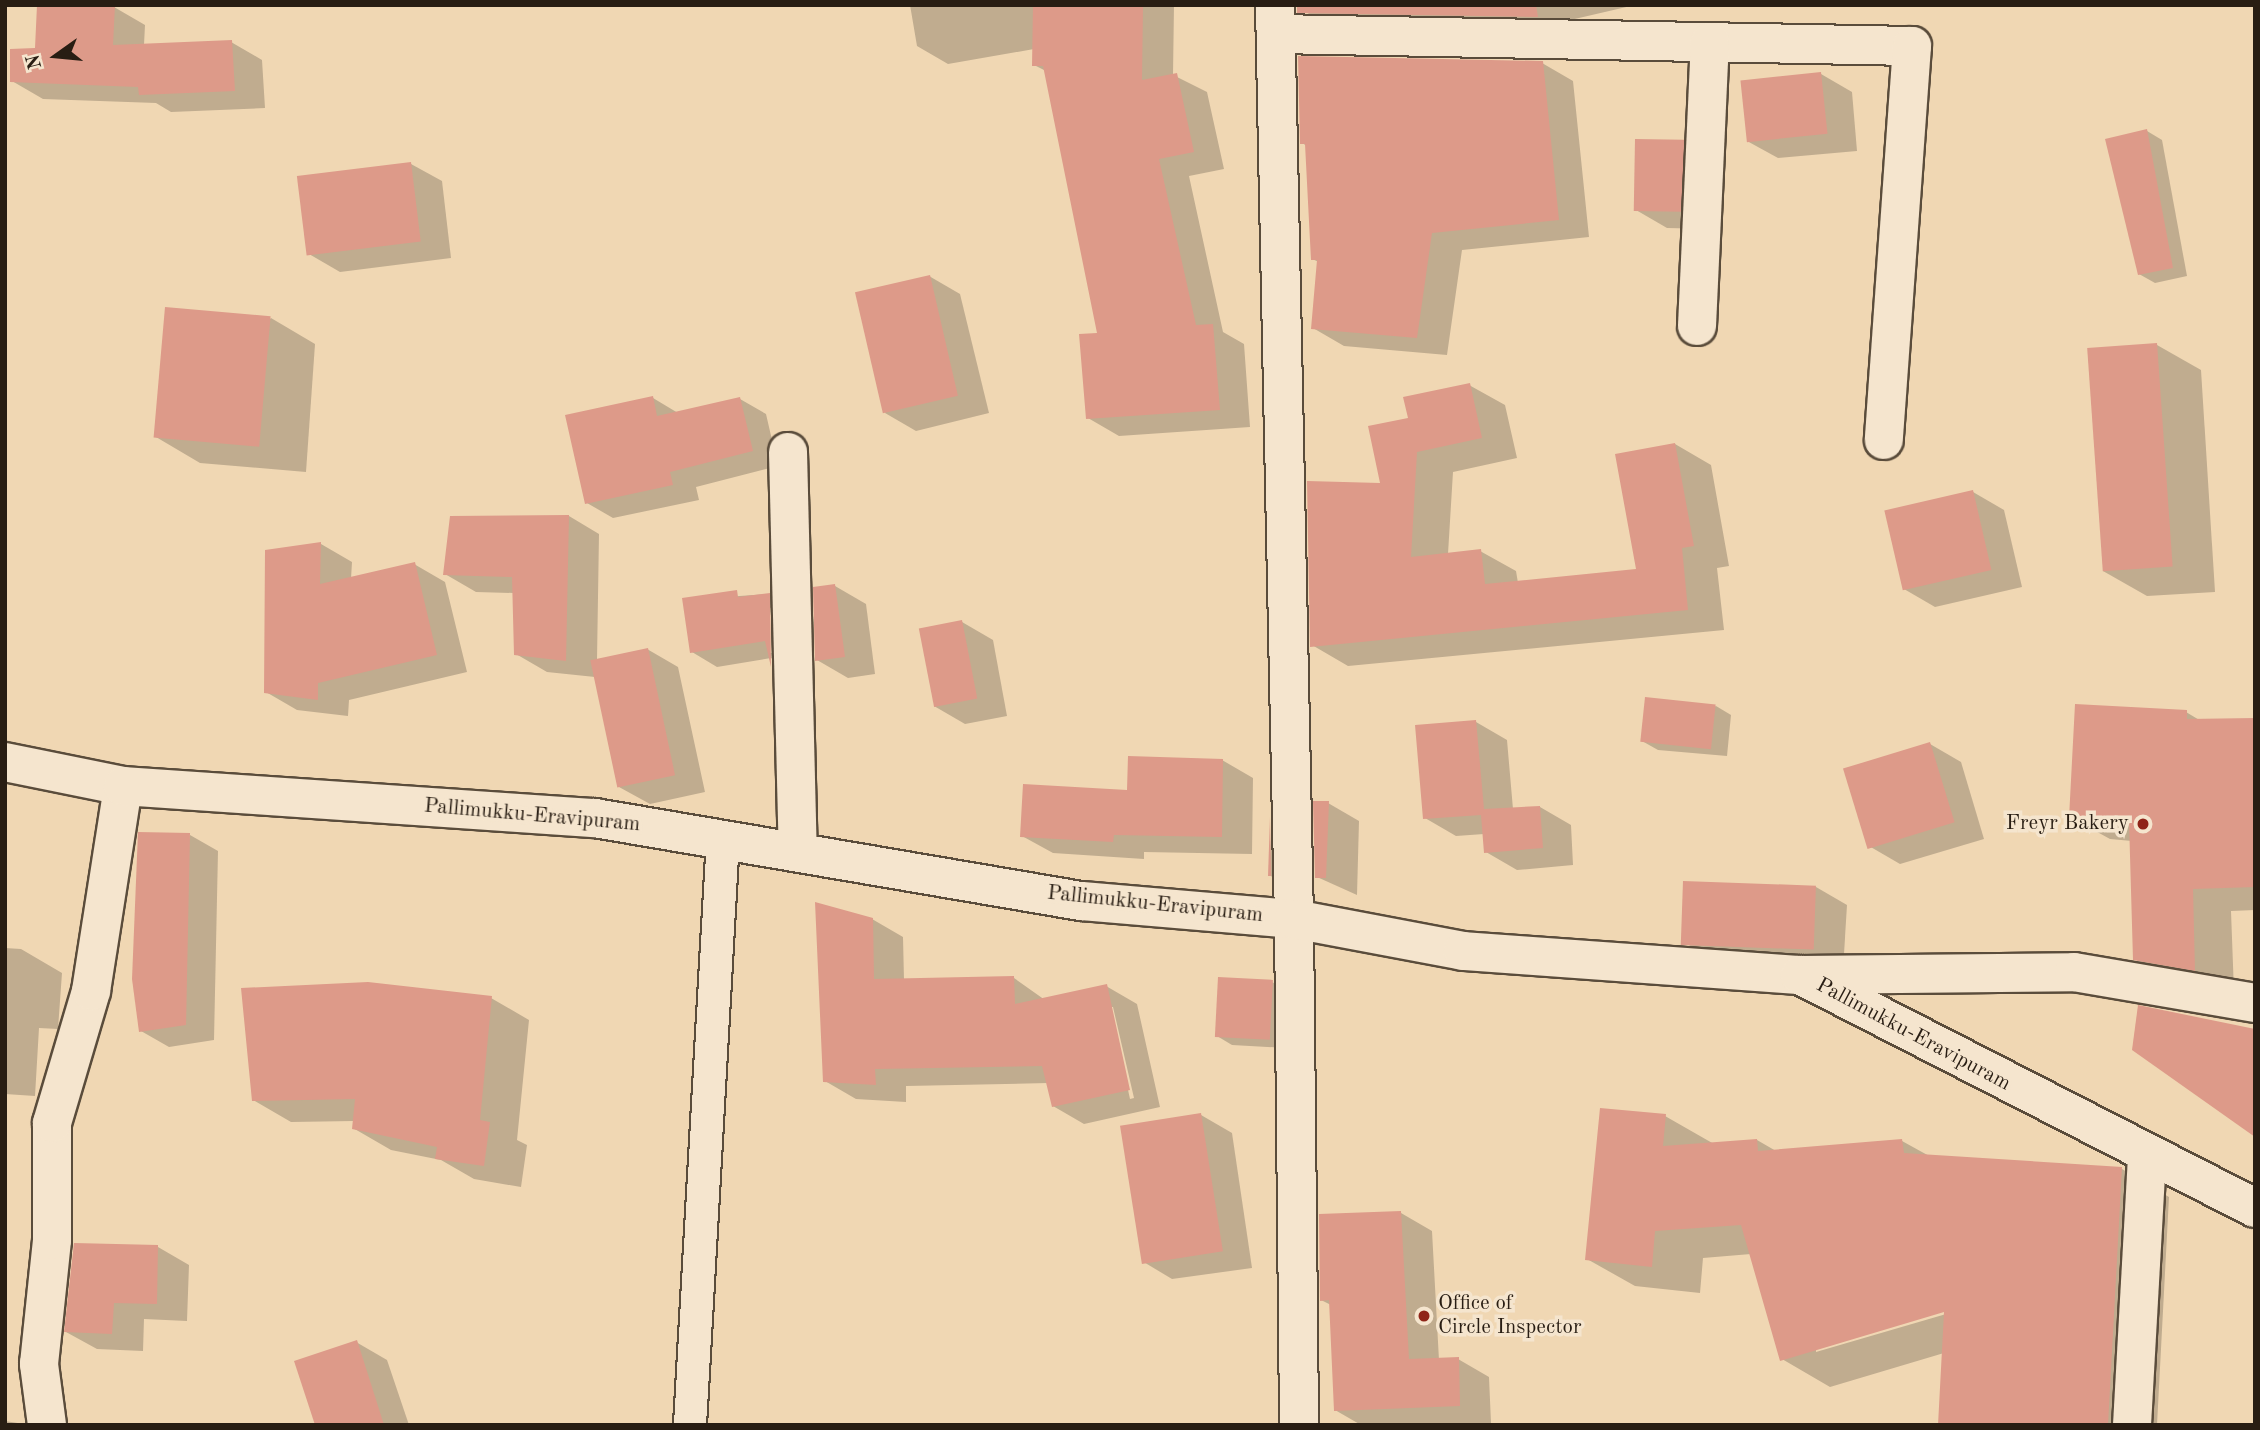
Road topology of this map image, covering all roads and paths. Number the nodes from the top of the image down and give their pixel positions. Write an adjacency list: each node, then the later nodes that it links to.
1 (1276, 20): 2 (street); 10 (street)
2 (1710, 42): 3 (street); 4 (street)
3 (1697, 326)
4 (1884, 440)
5 (788, 452): 9 (street)
6 (5, 762): 7 (street, Pallimukku-Eravipuram)
7 (123, 786): 8 (street, Pallimukku-Eravipuram); 15 (street)
8 (723, 839): 9 (street, Pallimukku-Eravipuram); 16 (lane)
9 (798, 852): 10 (street, Pallimukku-Eravipuram)
10 (1294, 919): 11 (street, Pallimukku-Eravipuram); 17 (street)
11 (1800, 975): 12 (street); 13 (street, Pallimukku-Eravipuram)
12 (2255, 1003)
13 (2147, 1154): 14 (street, Pallimukku-Eravipuram); 18 (street)
14 (2255, 1208)
15 (47, 1425)
16 (690, 1425)
17 (1299, 1425)
18 (2132, 1425)

